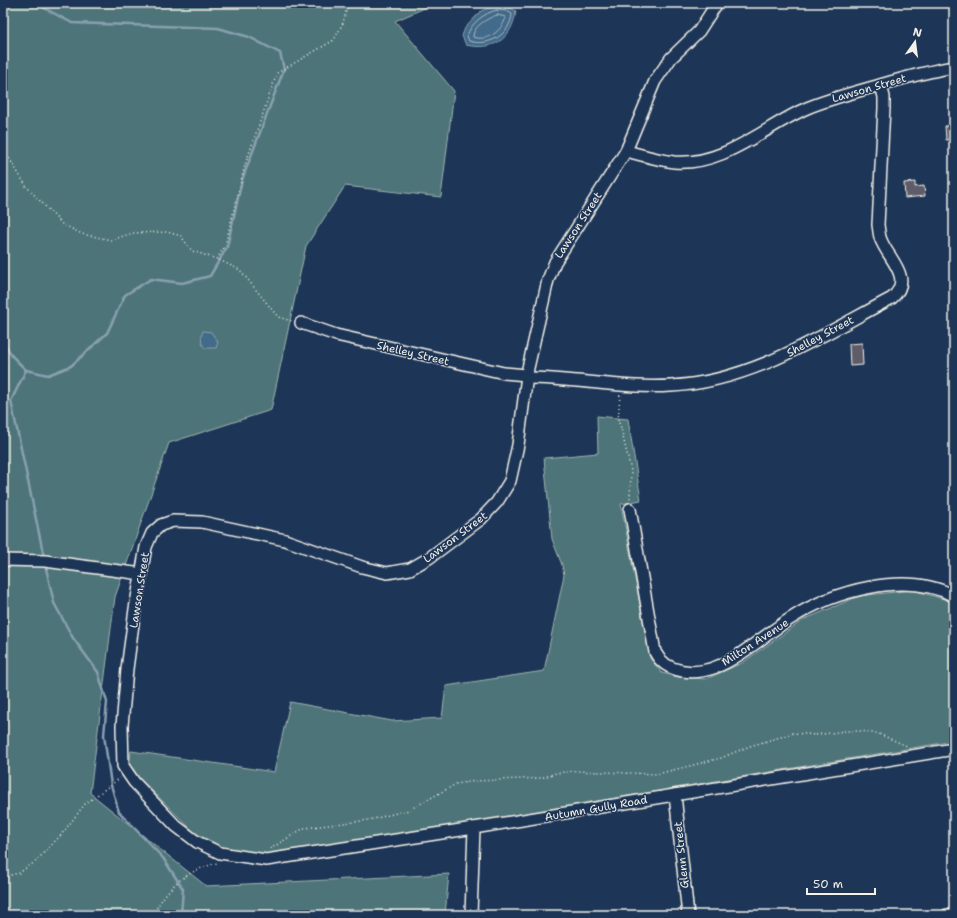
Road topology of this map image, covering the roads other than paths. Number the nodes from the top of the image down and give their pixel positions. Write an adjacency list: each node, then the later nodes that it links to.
1 (717, 3): 4 (street)
2 (954, 67): 3 (street, Lawson Street)
3 (881, 85): 4 (street, Lawson Street); 6 (street, Shelley Street)
4 (626, 151): 6 (street, Lawson Street)
5 (301, 323): 6 (street, Shelley Street)
6 (526, 377): 9 (street, Lawson Street)
7 (630, 509): 10 (street, Milton Avenue)
8 (3, 560): 9 (street)
9 (142, 574): 14 (street, Lawson Street)
10 (954, 596)
11 (954, 749): 12 (street, Autumn Gully Road)
12 (675, 795): 13 (street, Autumn Gully Road); 16 (street, Glenn Street)
13 (474, 828): 14 (street, Autumn Gully Road); 15 (street)
14 (238, 856)
15 (472, 915)
16 (688, 915)
17 (947, 915): 18 (street)
18 (952, 915)

